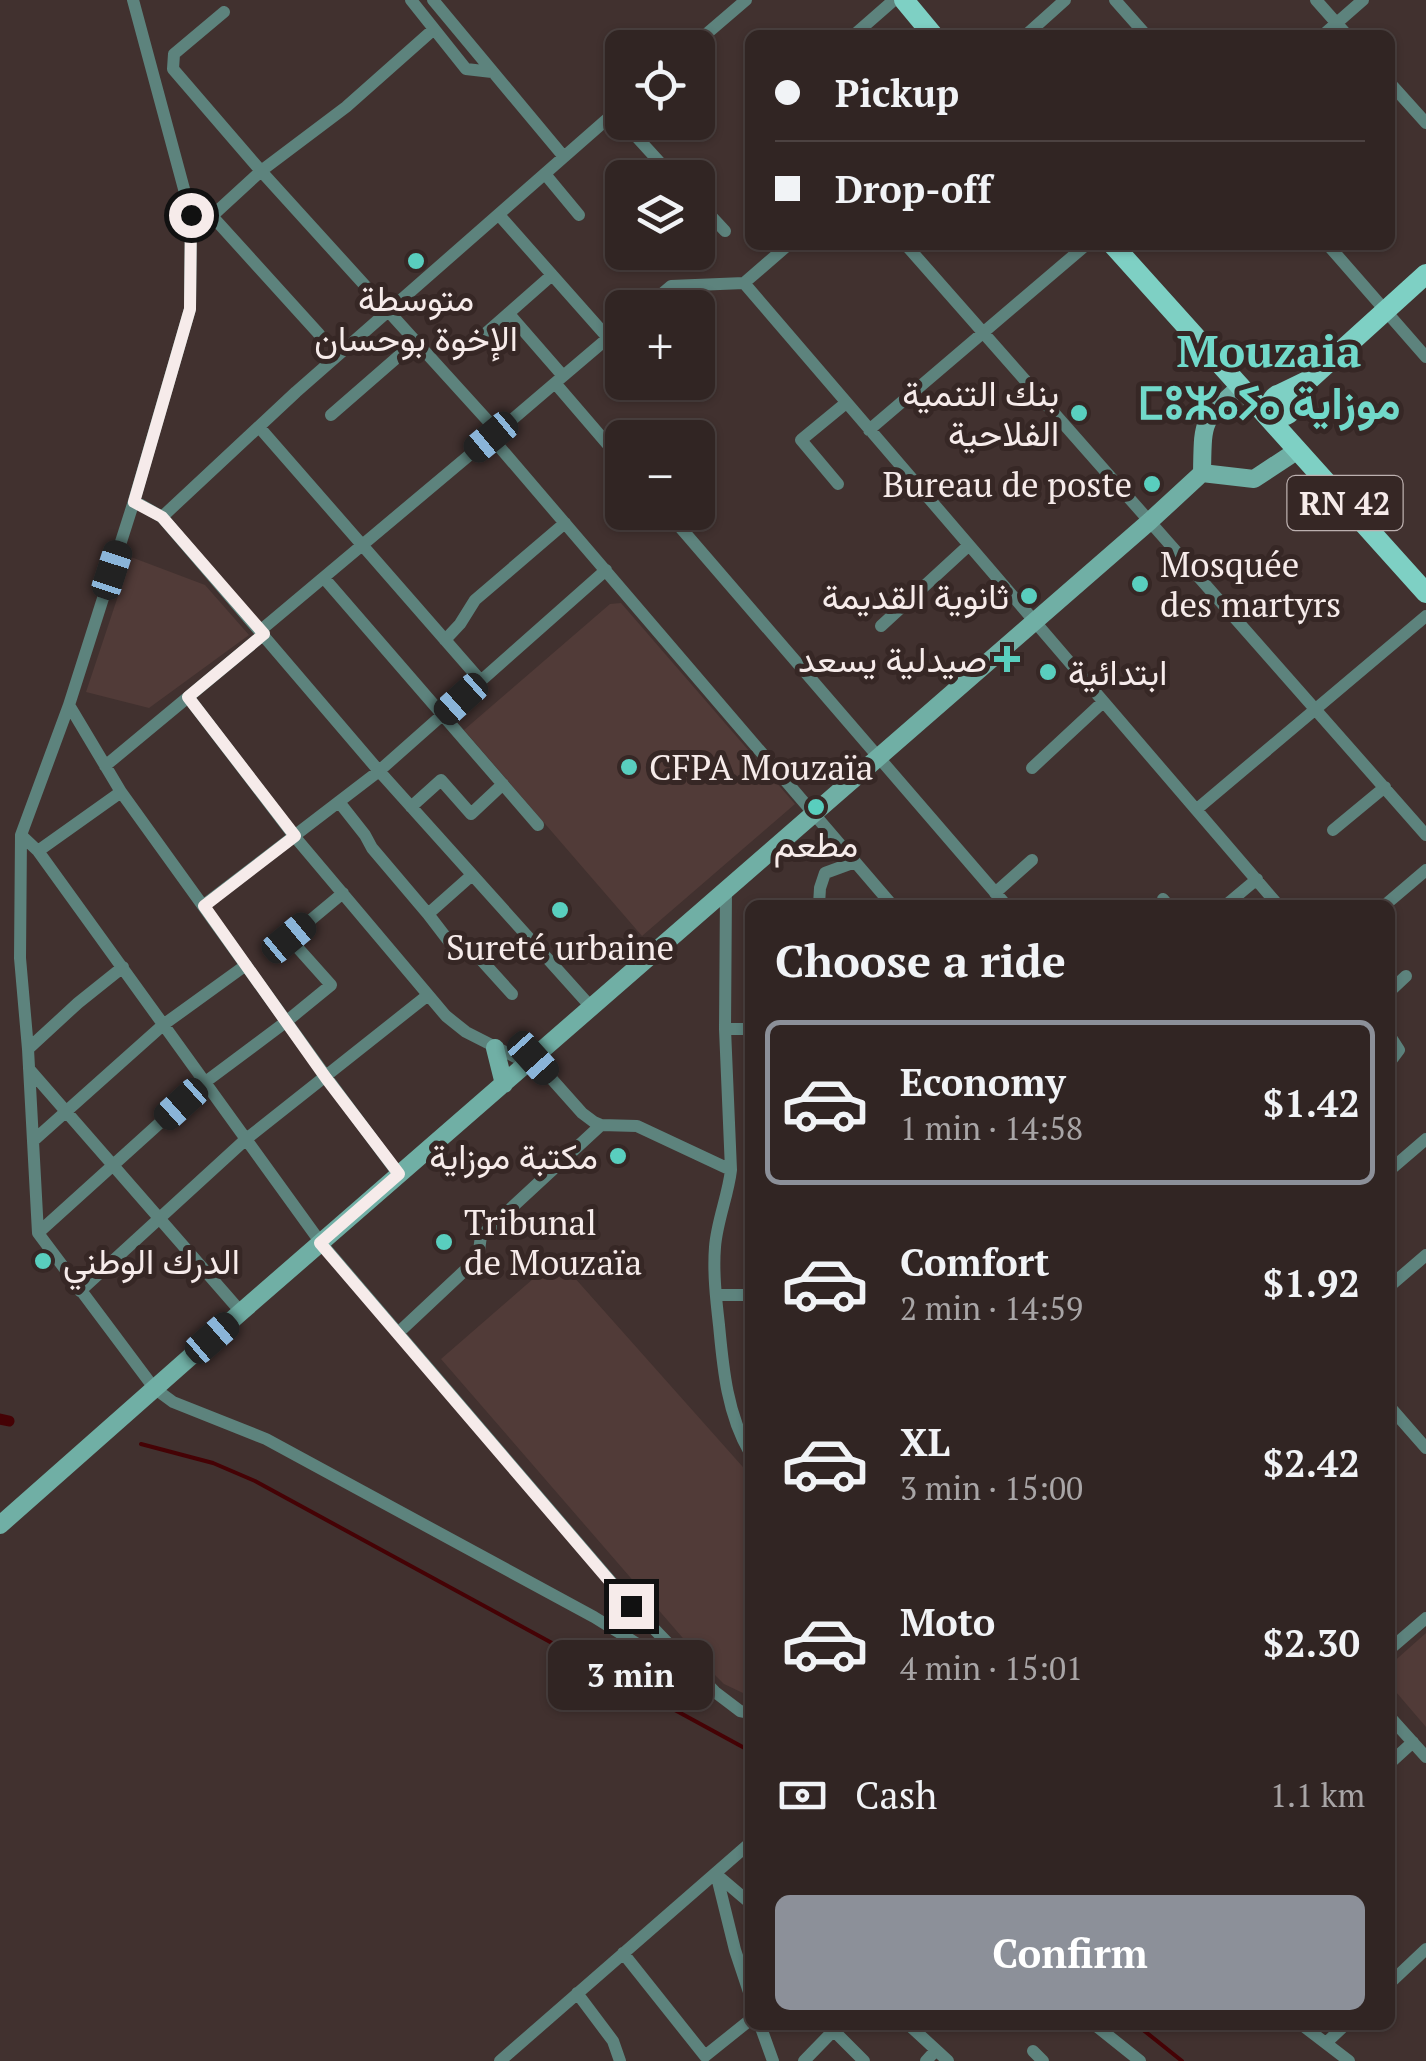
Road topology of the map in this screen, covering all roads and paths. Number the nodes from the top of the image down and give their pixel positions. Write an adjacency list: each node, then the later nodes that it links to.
1 (133, 0): 65 (street)
2 (411, 0): 13 (street)
3 (746, 0): 14 (street)
4 (894, 0): 15 (street)
5 (904, 0): 16 (main road)
6 (1065, 0): 17 (street)
7 (1116, 0): 18 (street)
8 (1316, 0): 12 (street)
9 (1364, 0): 12 (street)
10 (441, 3): 21 (street)
11 (224, 12): 28 (street)
12 (1337, 23): 19 (street); 20 (street)
13 (434, 29): 21 (street); 28 (street)
14 (711, 30)
15 (860, 30)
16 (929, 30)
17 (1032, 30)
18 (1142, 30)
19 (1329, 30)
20 (1343, 30)
21 (492, 72): 26 (street)
22 (1395, 89): 23 (street)
23 (1426, 123)
24 (605, 128): 26 (street)
25 (642, 140): 27 (street)
26 (564, 157): 29 (street)
27 (659, 160)
28 (260, 171): 44 (street); 47 (street)
29 (545, 174): 30 (street); 31 (street)
30 (499, 215): 40 (street); 44 (street)
31 (579, 215)
32 (715, 221): 33 (street)
33 (724, 231)
34 (782, 250): 41 (street)
35 (910, 250): 46 (street)
36 (1080, 250): 46 (street)
37 (1118, 250): 54 (main road)
38 (1332, 250): 43 (street)
39 (1426, 274): 43 (main road)
40 (552, 275): 45 (street); 48 (street)
41 (744, 283): 42 (street); 55 (street)
42 (666, 290)
43 (1384, 310): 52 (street); 56 (main road)
44 (389, 312): 49 (street); 58 (street)
45 (509, 314): 51 (street); 53 (street)
46 (985, 333): 59 (street); 67 (street)
47 (319, 334)
48 (605, 335)
49 (416, 341): 57 (street); 60 (street)
50 (605, 341): 53 (street)
51 (470, 348)
52 (1426, 357)
53 (559, 379): 60 (street); 61 (street)
54 (1241, 386): 56 (main road); 56 (main road); 63 (main road)
55 (846, 402): 59 (street); 64 (street)
56 (1284, 404): 62 (main road, RN 42); 62 (main road)
57 (330, 415)
58 (259, 427): 66 (street); 70 (street)
59 (869, 430): 71 (street)
60 (494, 434): 68 (street); 70 (street)
61 (605, 439)
62 (1298, 450): 63 (main road); 74 (main road, RN 42)
63 (1202, 473): 67 (main road)
64 (838, 484)
65 (134, 502): 66 (street); 83 (street)
66 (162, 517): 78 (street)
67 (1150, 521): 76 (main road); 84 (street)
68 (566, 523): 72 (street); 79 (street)
69 (682, 530): 86 (street)
70 (362, 546): 73 (street); 79 (street)
71 (968, 546): 76 (street); 77 (street)
72 (606, 570): 80 (street); 96 (street)
73 (324, 578): 78 (street); 85 (street)
74 (1426, 593)
75 (1426, 616): 84 (street)
76 (1034, 622): 82 (street); 86 (main road)
77 (881, 626)
78 (262, 632): 81 (street); 89 (street)
79 (445, 640): 80 (street)
80 (481, 682): 85 (street)
81 (188, 697): 87 (street); 101 (street)
82 (1103, 702): 88 (street); 95 (street)
83 (69, 706): 87 (street); 99 (street)
84 (1317, 710): 91 (street); 95 (street)
85 (442, 716): 89 (street); 90 (street)
86 (878, 758): 96 (main road); 110 (street)
87 (105, 766): 92 (street)
88 (1032, 768)
89 (379, 771): 93 (street); 94 (street)
90 (502, 784): 94 (street); 97 (street)
91 (1385, 788): 98 (street); 100 (street)
92 (121, 792): 102 (street); 117 (street)
93 (339, 802): 101 (street); 118 (street)
94 (411, 806): 106 (street)
95 (1197, 809): 107 (street)
96 (814, 814): 104 (street); 108 (main road)
97 (538, 825)
98 (1333, 830)
99 (20, 834): 102 (street); 131 (street)
100 (1426, 835)
101 (295, 836): 109 (street); 117 (street)
102 (38, 850): 120 (street)
103 (1032, 860): 110 (street)
104 (856, 862): 111 (street); 112 (street)
105 (1426, 870): 116 (street)
106 (472, 875): 118 (street); 125 (street)
107 (1256, 880): 114 (street); 115 (street)
108 (726, 890): 125 (main road); 129 (street)
109 (342, 893): 124 (street); 126 (street)
110 (995, 893): 113 (street)
111 (819, 900)
112 (888, 900)
113 (1001, 900)
114 (1232, 900)
115 (1274, 900)
116 (1390, 900)
117 (204, 906): 119 (street)
118 (428, 914): 123 (street)
119 (246, 965): 126 (street); 127 (street)
120 (123, 967): 127 (street); 131 (street)
121 (1406, 976): 122 (street)
122 (1395, 986)
123 (512, 994)
124 (428, 995): 130 (street); 134 (street)
125 (591, 1007): 132 (main road)
126 (287, 1021): 134 (street); 135 (street)
127 (163, 1024): 135 (street); 137 (street)
128 (745, 1028): 129 (street)
129 (726, 1029): 144 (street)
130 (496, 1048): 132 (street); 136 (main road)
131 (28, 1049): 133 (street)
132 (530, 1061): 136 (main road); 138 (street)
133 (29, 1069): 137 (street); 141 (street)
134 (326, 1078): 140 (street); 145 (street)
135 (204, 1083): 140 (street); 142 (street)
136 (504, 1084): 145 (main road)
137 (66, 1111): 141 (street); 142 (street)
138 (601, 1125): 144 (street); 155 (street)
139 (1426, 1139): 143 (street)
140 (246, 1140): 146 (street); 148 (street)
141 (33, 1141): 147 (street)
142 (112, 1166): 146 (street); 147 (street)
143 (1395, 1166)
144 (731, 1170): 152 (street)
145 (399, 1174): 148 (main road)
146 (160, 1218): 151 (street); 154 (street)
147 (38, 1233): 151 (street)
148 (320, 1243): 154 (main road); 155 (street)
149 (1426, 1254): 150 (street)
150 (1395, 1282)
151 (80, 1291): 156 (street)
152 (716, 1295): 153 (street); 158 (street)
153 (745, 1295)
154 (242, 1312): 156 (main road)
155 (398, 1334): 163 (street)
156 (154, 1388): 160 (main road); 163 (street)
157 (1395, 1413): 159 (street)
158 (745, 1442)
159 (1426, 1448)
160 (0, 1526)
161 (1426, 1618): 162 (street)
162 (1395, 1645)
163 (715, 1692): 164 (street)
164 (745, 1712)
165 (1395, 1723): 166 (street)
166 (1412, 1742): 167 (street); 168 (street)
167 (1395, 1757)
168 (1426, 1757)
169 (745, 1847): 170 (street)
170 (716, 1873): 171 (street); 172 (street); 174 (street)
171 (745, 1898)
172 (735, 1950): 175 (street); 177 (street)
173 (1426, 1950): 176 (street)
174 (623, 1954): 178 (street); 179 (street)
175 (745, 1954)
176 (1395, 1978)
177 (745, 1980)
178 (578, 1994): 190 (street); 191 (street)
179 (745, 2024)
180 (762, 2030): 192 (street)
181 (830, 2030): 193 (street)
182 (835, 2030): 189 (street)
183 (914, 2030): 188 (street)
184 (1101, 2030): 196 (street)
185 (1309, 2030): 187 (street)
186 (1340, 2030): 187 (street)
187 (1326, 2043): 197 (street)
188 (936, 2050): 194 (street); 195 (street)
189 (855, 2058)
190 (500, 2061)
191 (620, 2061)
192 (772, 2061)
193 (804, 2061)
194 (926, 2061)
195 (948, 2061)
196 (1140, 2061)
197 (1349, 2061)

